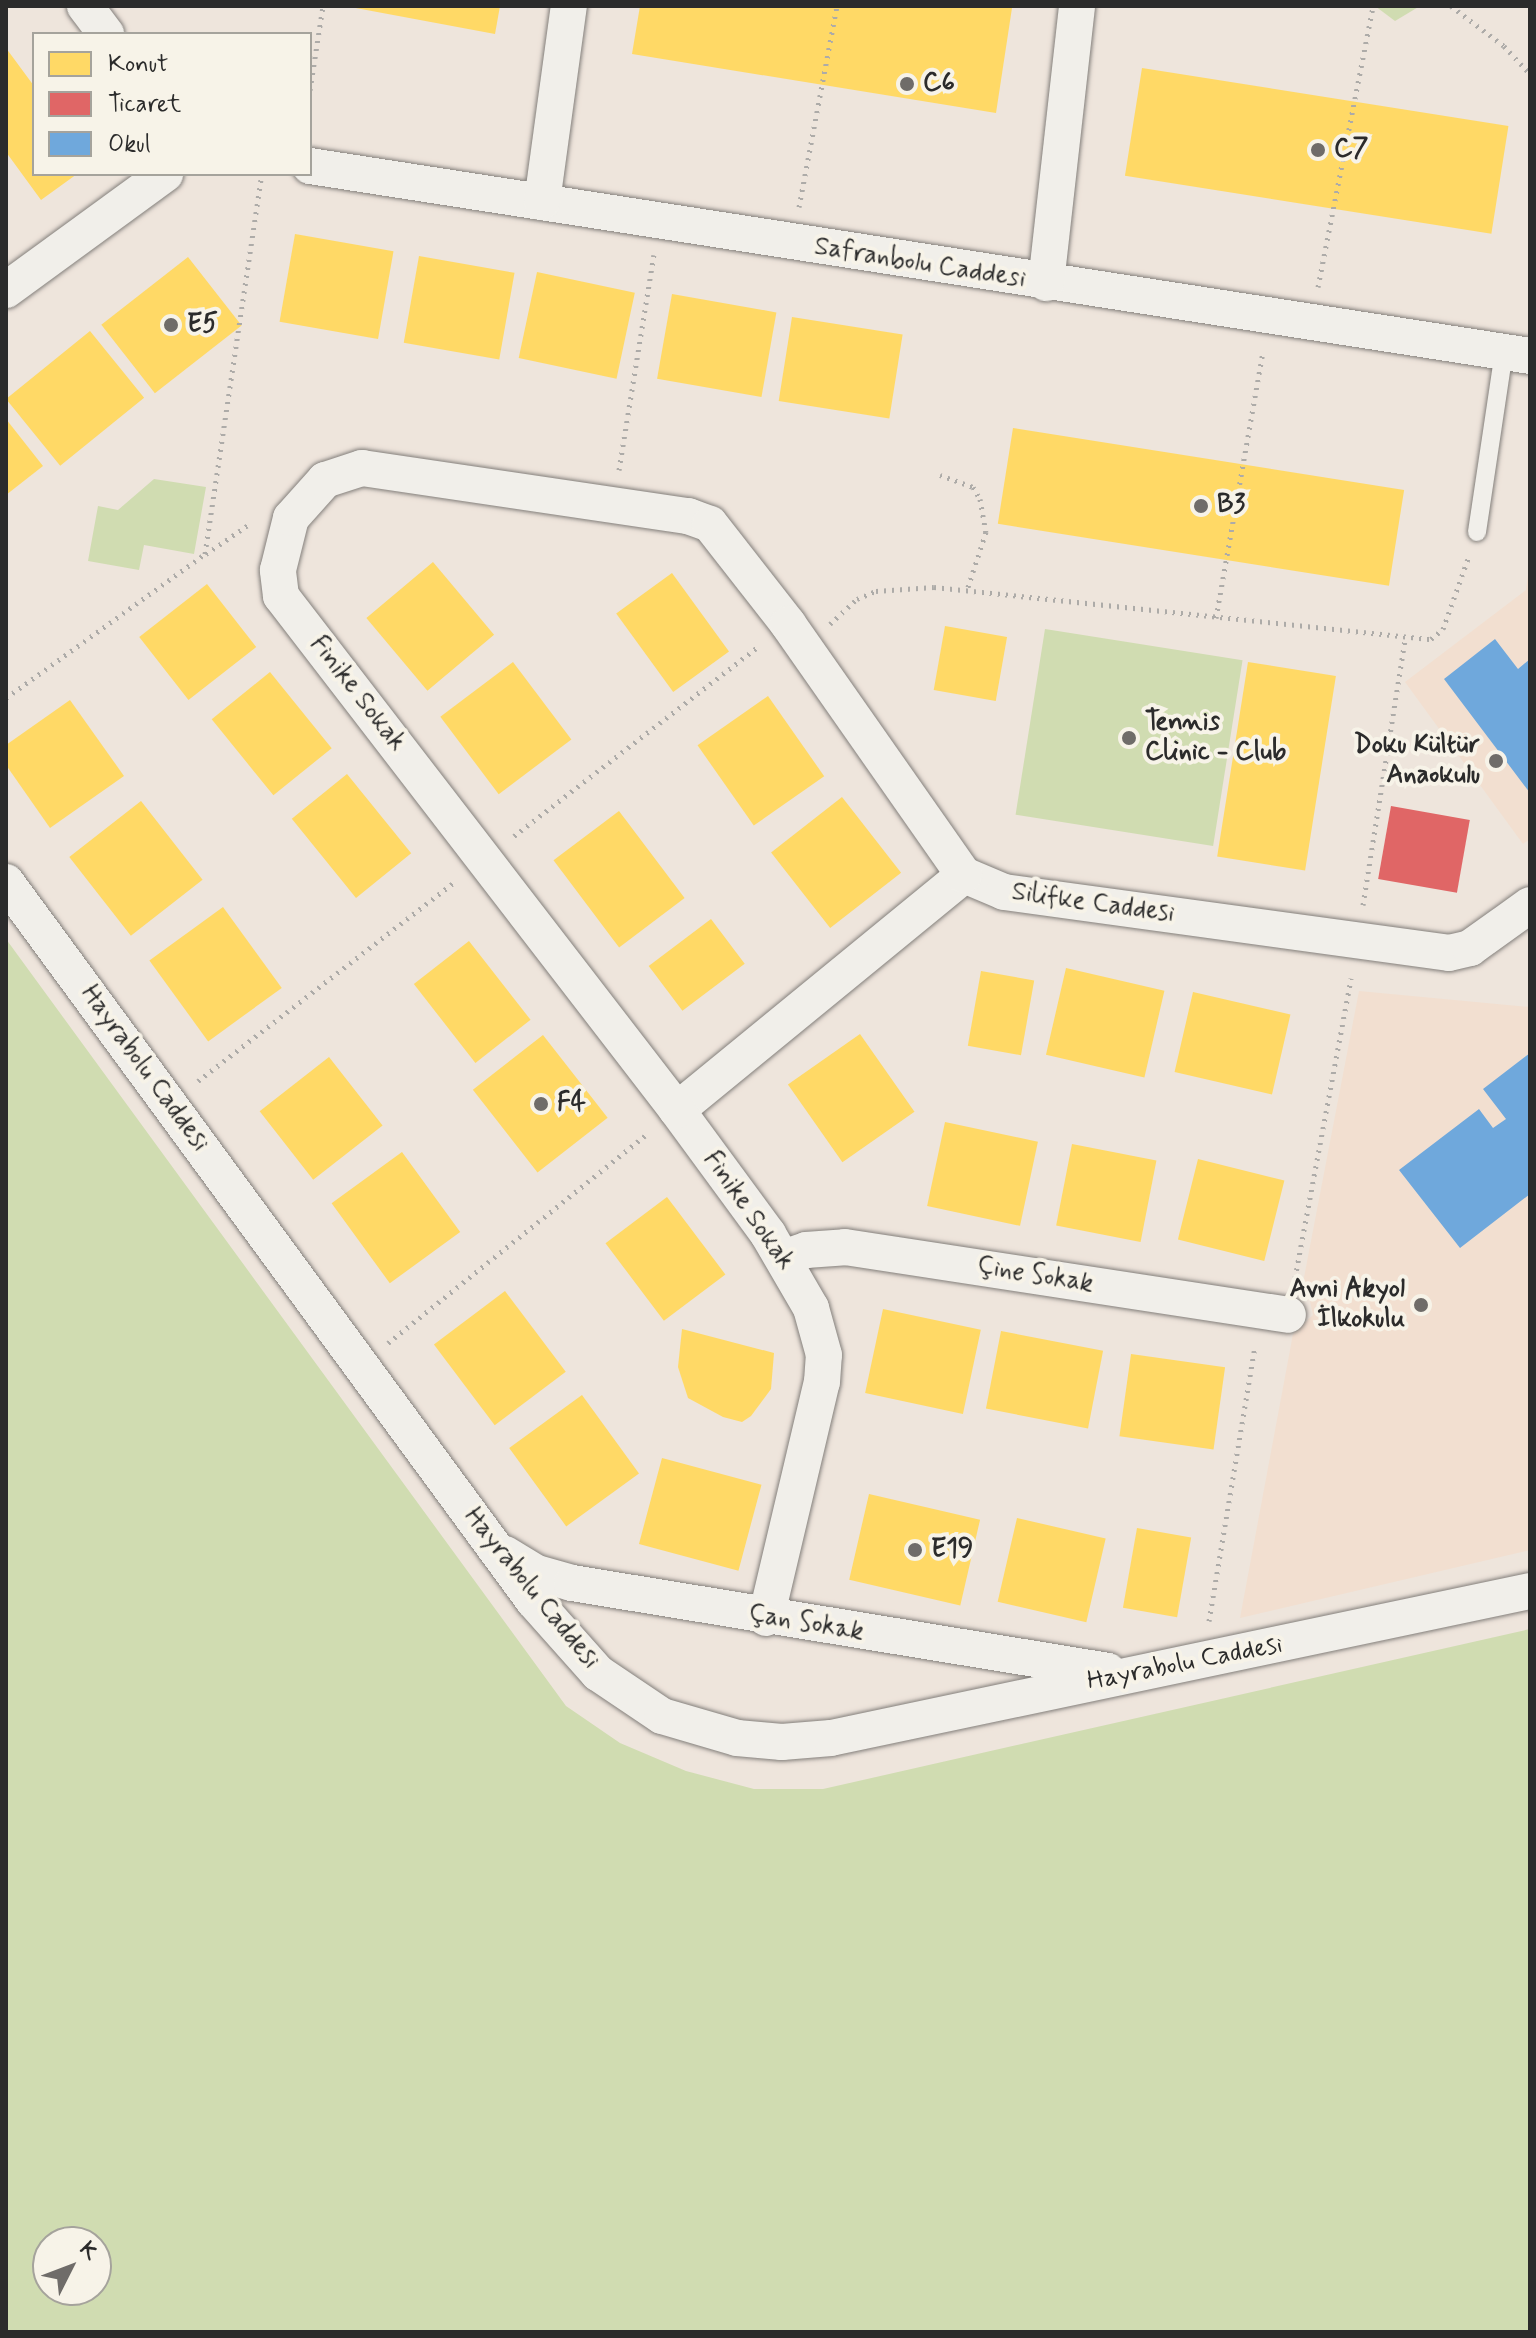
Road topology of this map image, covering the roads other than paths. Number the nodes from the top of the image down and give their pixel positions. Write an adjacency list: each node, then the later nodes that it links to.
1 (85, 6): 4 (street)
2 (569, 6): 7 (street)
3 (1077, 6): 8 (street)
4 (104, 32)
5 (312, 166): 7 (street, Safranbolu Caddesi)
6 (162, 176): 9 (street)
7 (542, 202): 8 (street, Safranbolu Caddesi)
8 (1046, 283): 10 (street, Safranbolu Caddesi)
9 (6, 290)
10 (1517, 354): 11 (lane)
11 (1477, 532)
12 (964, 875): 14 (street, Silifke Caddesi); 15 (street); 15 (street, Finike Sokak)
13 (6, 882): 18 (street, Hayrabolu Caddesi)
14 (1530, 905)
15 (677, 1110): 16 (street, Finike Sokak)
16 (783, 1258): 17 (street, Çine Sokak); 20 (street, Finike Sokak)
17 (1275, 1313)
18 (489, 1542): 20 (street, Çan Sokak); 21 (street, Hayrabolu Caddesi)
19 (1530, 1591): 21 (street, Hayrabolu Caddesi)
20 (766, 1618): 21 (street, Çan Sokak)
21 (1134, 1674)

